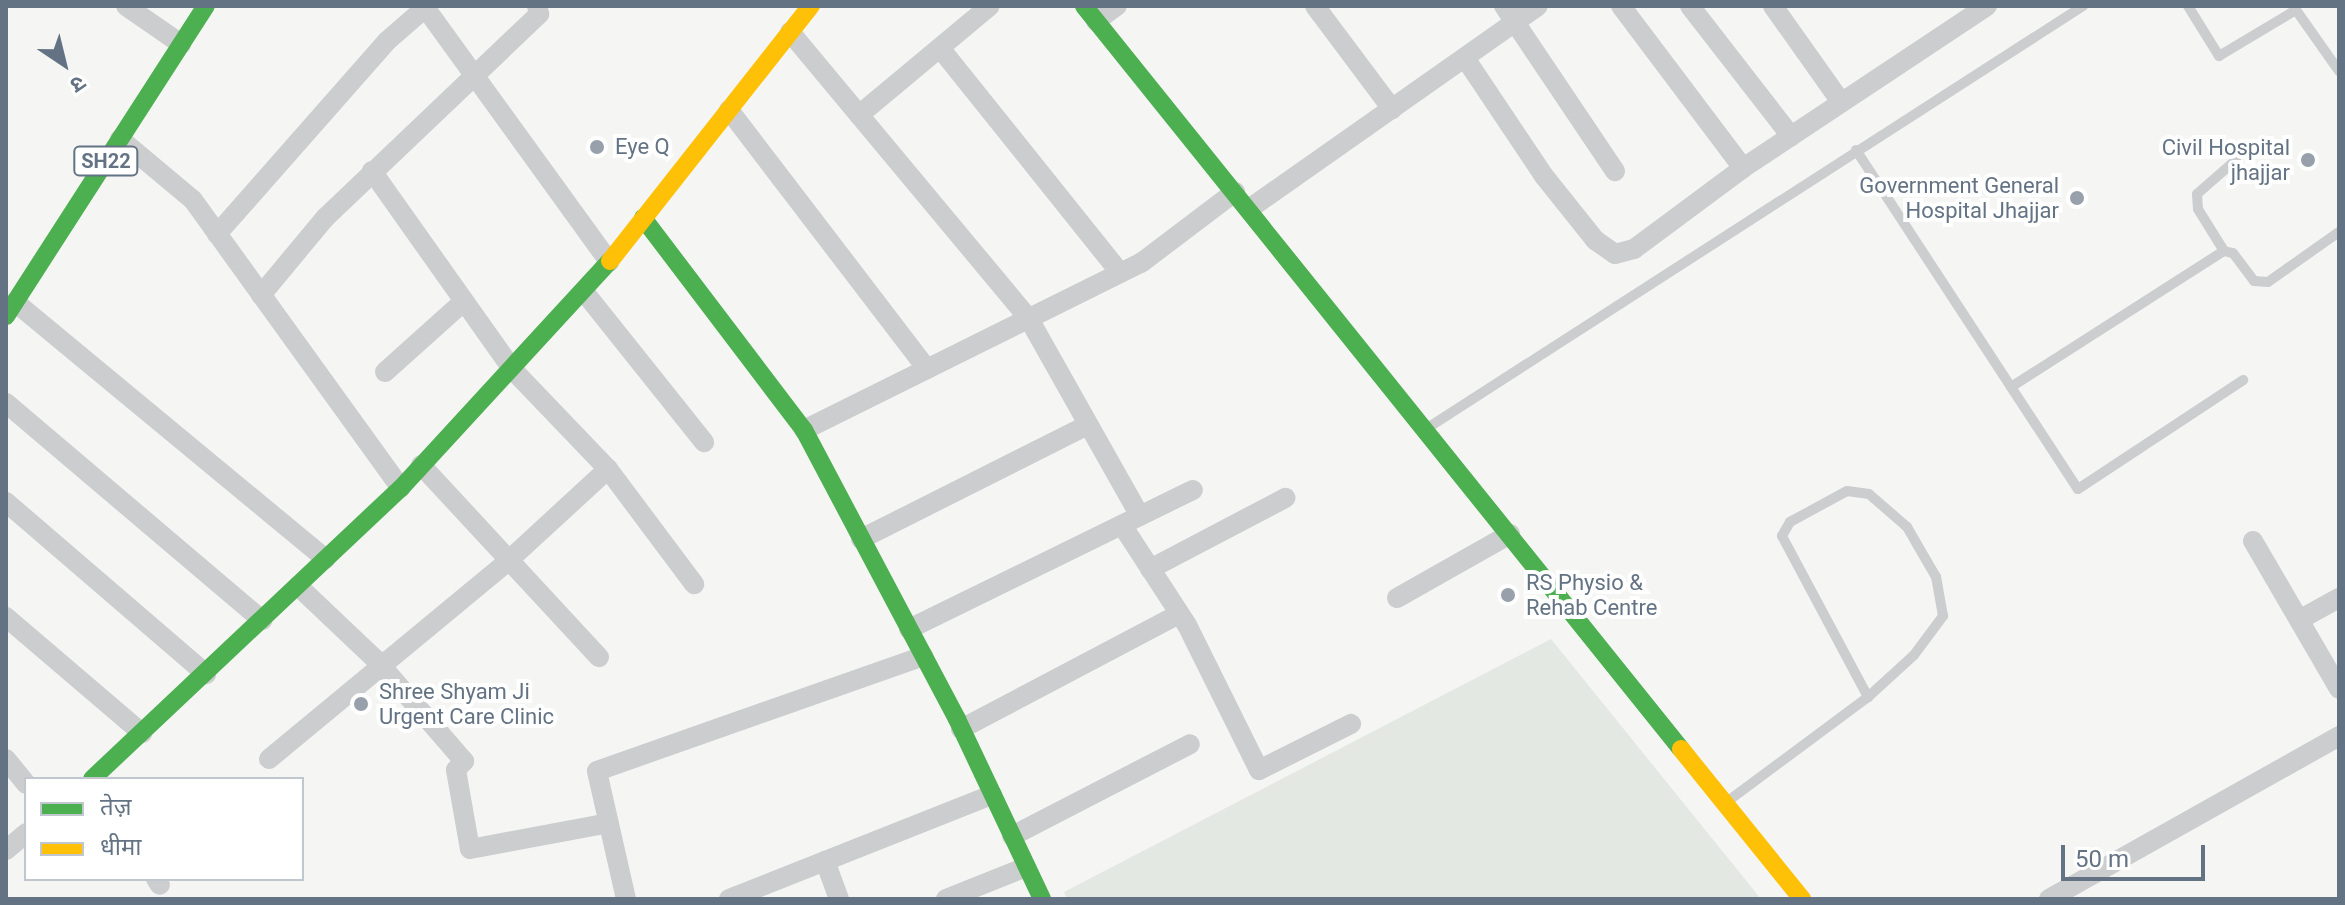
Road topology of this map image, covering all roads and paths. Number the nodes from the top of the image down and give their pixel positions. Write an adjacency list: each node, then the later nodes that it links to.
1 (126, 6): 20 (street)
2 (206, 6): 20 (street, SH22)
3 (537, 6): 24 (street)
4 (811, 6): 19 (street)
5 (990, 6): 21 (street)
6 (1117, 6): 16 (street)
7 (1315, 6): 26 (street)
8 (1538, 6): 17 (street)
9 (1621, 6): 33 (street)
10 (1690, 6): 29 (street)
11 (1773, 6): 25 (street)
12 (1987, 6): 18 (street)
13 (2083, 6): 31 (lane)
14 (2188, 6): 23 (lane)
15 (424, 7): 24 (street); 40 (street)
16 (1090, 13): 36 (street)
17 (1510, 14): 22 (street); 35 (street)
18 (1959, 14): 25 (street)
19 (790, 32): 27 (street); 28 (street)
20 (181, 44): 30 (street, SH22)
21 (940, 48): 28 (street); 43 (street)
22 (1465, 58): 26 (street); 33 (street)
23 (2339, 71)
24 (473, 72): 34 (street); 42 (street)
25 (1841, 102): 29 (street)
26 (1392, 109): 37 (street)
27 (729, 110): 38 (street); 49 (street)
28 (859, 115): 48 (street)
29 (1791, 136): 33 (street)
30 (120, 139): 40 (street); 47 (street, SH22)
31 (1856, 150): 53 (lane); 56 (lane)
32 (2236, 160): 41 (lane)
33 (1743, 168)
34 (372, 171): 45 (street); 46 (street)
35 (1615, 171)
36 (1235, 192): 37 (street); 43 (street)
37 (1249, 209): 56 (street)
38 (643, 218): 42 (street); 57 (street)
39 (2339, 232): 41 (lane)
40 (217, 234): 45 (street)
41 (2224, 251): 53 (lane)
42 (609, 262): 44 (street)
43 (1120, 273): 48 (street)
44 (585, 293): 50 (street); 58 (street)
45 (261, 295): 61 (street)
46 (464, 301): 50 (street); 51 (street)
47 (11, 309): 69 (street)
48 (1029, 319): 49 (street); 55 (street)
49 (927, 369): 57 (street)
50 (513, 370): 59 (street); 60 (street)
51 (385, 372)
52 (2243, 380): 53 (lane)
53 (2011, 387)
54 (6, 403): 78 (street)
55 (1088, 425): 65 (street); 67 (street)
56 (1427, 429): 66 (street)
57 (804, 430): 67 (street)
58 (704, 442)
59 (421, 465): 61 (street); 70 (street)
60 (608, 469): 70 (street); 72 (street)
61 (401, 488): 69 (street)
62 (1193, 490): 65 (street)
63 (1285, 498): 71 (street)
64 (6, 502): 84 (street)
65 (1131, 520): 71 (street); 80 (street)
66 (1510, 534): 74 (street); 97 (street)
67 (861, 539): 80 (street)
68 (2253, 541): 79 (street)
69 (326, 559): 73 (street)
70 (508, 561): 82 (street); 83 (street)
71 (1150, 569): 76 (street)
72 (694, 584)
73 (298, 586): 78 (street); 83 (street)
74 (1397, 598)
75 (2339, 598): 79 (street)
76 (1179, 614): 87 (street); 88 (street)
77 (6, 617): 89 (street)
78 (262, 620): 84 (street)
79 (2299, 620): 85 (street)
80 (909, 629): 81 (street)
81 (923, 656): 88 (street); 98 (street)
82 (599, 657)
83 (379, 663): 93 (street); 98 (street)
84 (206, 674): 89 (street)
85 (2339, 689)
86 (1868, 697): 86 (lane); 97 (lane)
87 (1351, 724)
88 (961, 729): 96 (street)
89 (142, 733): 94 (street)
90 (2339, 736): 110 (street)
91 (1190, 744): 100 (street)
92 (6, 759): 95 (street)
93 (269, 759)
94 (98, 777)
95 (24, 782)
96 (992, 795): 100 (street); 102 (street)
97 (1724, 804): 109 (street)
98 (609, 823): 104 (street)
99 (24, 835): 101 (street)
100 (1012, 836): 103 (street)
101 (6, 850)
102 (825, 861): 105 (street); 106 (street)
103 (1026, 867): 107 (street); 108 (street)
104 (626, 899)
105 (729, 899)
106 (839, 899)
107 (946, 899)
108 (1042, 899)
109 (1802, 899)
110 (2049, 899)

